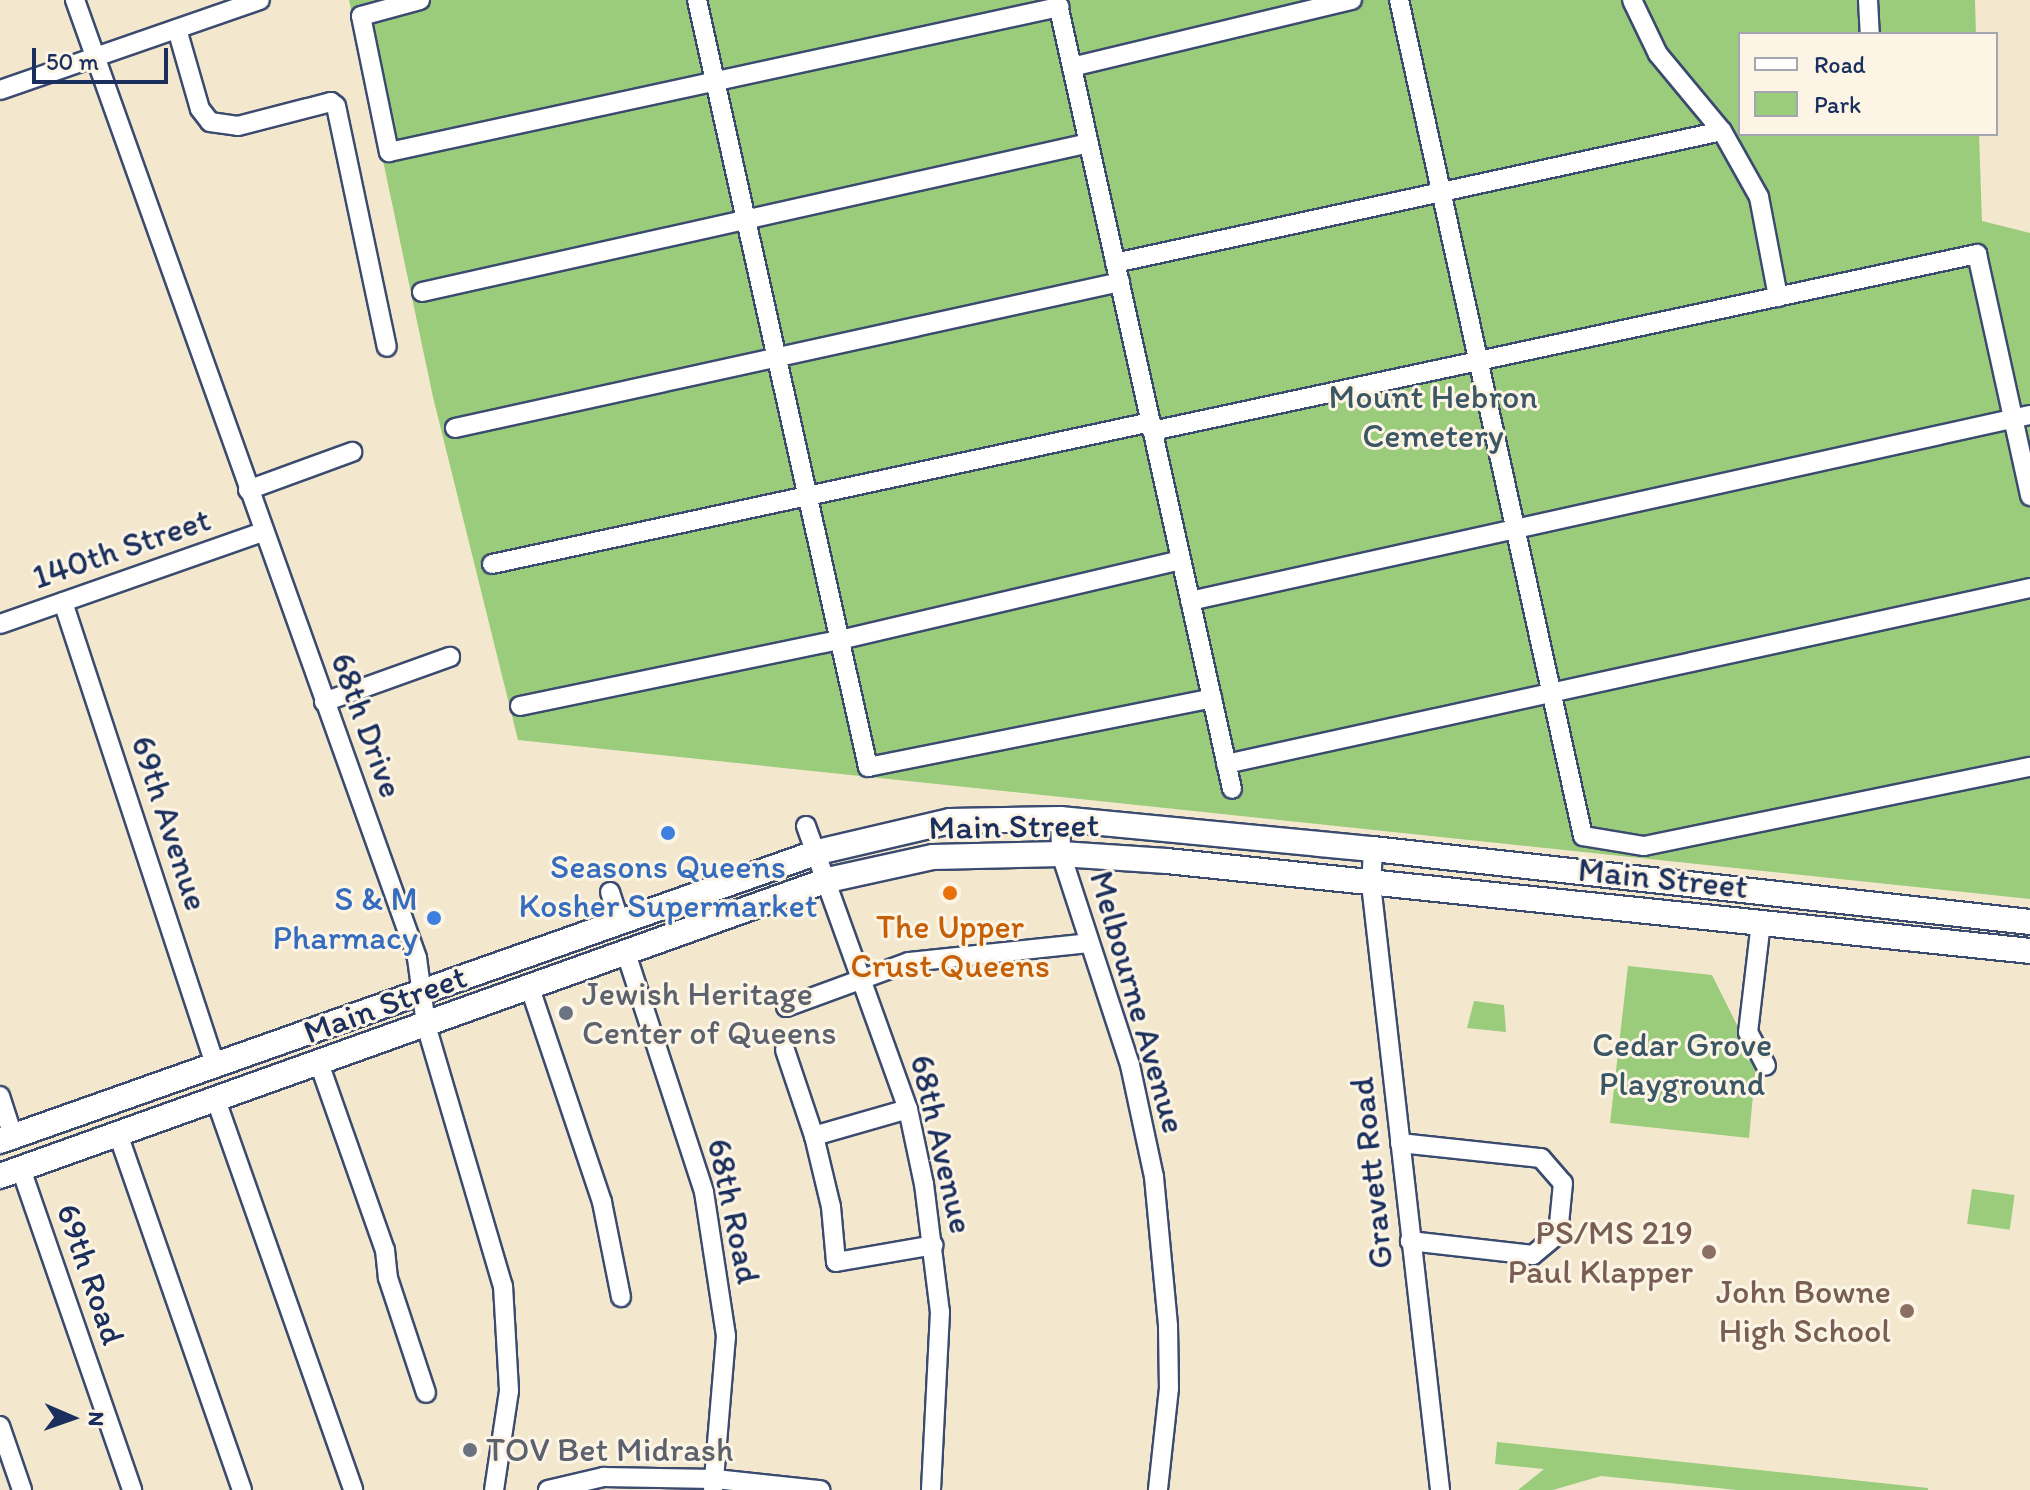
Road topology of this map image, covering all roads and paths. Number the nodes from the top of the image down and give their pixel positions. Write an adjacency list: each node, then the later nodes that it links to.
1 (75, 0): 12 (street, 68th Drive)
2 (260, 0): 10 (street)
3 (420, 0): 14 (street)
4 (697, 0): 14 (street)
5 (1352, 0): 13 (street)
6 (1399, 0): 18 (street)
7 (1632, 0): 16 (street)
8 (1868, 0): 11 (street)
9 (1058, 4): 13 (street); 14 (street)
10 (177, 29): 12 (street); 24 (street)
11 (1870, 32)
12 (96, 57): 15 (street); 31 (street, 68th Drive)
13 (1072, 67): 17 (street)
14 (715, 81): 19 (street)
15 (0, 90)
16 (1722, 131): 18 (street); 23 (street)
17 (1089, 143): 19 (street); 20 (street)
18 (1442, 193): 20 (street); 26 (street)
19 (746, 219): 22 (street); 25 (street)
20 (1115, 263): 21 (street)
21 (1120, 282): 25 (street); 28 (street)
22 (422, 292)
23 (1778, 297): 26 (street); 27 (street)
24 (387, 347)
25 (777, 359): 29 (street); 33 (street)
26 (1479, 361): 28 (street); 34 (street)
27 (2022, 417): 32 (street); 34 (street)
28 (1152, 427): 33 (street); 36 (street)
29 (455, 428)
30 (352, 452): 31 (street, 140th Street)
31 (248, 490): 35 (street, 68th Drive)
32 (2030, 496)
33 (808, 497): 37 (street); 42 (street)
34 (1516, 530): 39 (street); 44 (street)
35 (263, 532): 40 (street, 140th Street); 46 (street, 68th Drive)
36 (1181, 560): 39 (street); 42 (street)
37 (492, 564)
38 (2030, 588): 44 (street)
39 (1190, 601): 45 (street)
40 (63, 602): 41 (street, 140th Street); 72 (street, 69th Avenue)
41 (0, 624)
42 (840, 640): 45 (street); 47 (street)
43 (450, 657): 46 (street)
44 (1552, 696): 48 (street); 49 (street)
45 (1212, 698): 48 (street)
46 (324, 702): 67 (street, 68th Drive)
47 (520, 706)
48 (1226, 764): 50 (street)
49 (2030, 767)
50 (1232, 789)
51 (1060, 819): 53 (main road, Main Street); 54 (main road, Main Street); 55 (street, Melbourne Avenue)
52 (806, 826): 54 (street, 68th Avenue)
53 (1373, 849): 57 (street, Gravett Road); 61 (main road, Main Street)
54 (818, 852): 56 (street, 68th Avenue); 59 (main road, Main Street)
55 (1061, 854): 56 (main road, Main Street); 57 (main road, Main Street); 62 (street, Melbourne Avenue)
56 (828, 880): 64 (main road, Main Street); 65 (street, 68th Avenue)
57 (1371, 884): 60 (main road, Main Street); 80 (street, Gravett Road)
58 (610, 892): 59 (street)
59 (620, 922): 67 (main road, Main Street)
60 (1761, 922): 63 (main road, Main Street); 73 (street)
61 (2030, 922)
62 (1089, 943): 65 (street); 96 (street, Melbourne Avenue)
63 (2030, 951)
64 (626, 953): 66 (main road, Main Street); 87 (street, 68th Road)
65 (861, 975): 68 (street); 76 (street, 68th Avenue)
66 (530, 988): 69 (main road, Main Street); 84 (street)
67 (421, 993): 69 (street, 68th Drive); 72 (main road, Main Street)
68 (786, 1007)
69 (426, 1025): 71 (main road, Main Street); 92 (street, 68th Drive)
70 (785, 1050): 78 (street)
71 (319, 1063): 75 (main road, Main Street); 85 (street)
72 (215, 1064): 79 (main road, Main Street)
73 (1766, 1066)
74 (0, 1096): 79 (street)
75 (216, 1100): 77 (main road, Main Street); 91 (street)
76 (908, 1109): 78 (street); 83 (street, 68th Avenue)
77 (118, 1134): 81 (main road, Main Street); 90 (street)
78 (814, 1136): 83 (street)
79 (7, 1138)
80 (1400, 1143): 82 (street, Gravett Road); 82 (street)
81 (11, 1173): 89 (street, 69th Road)
82 (1410, 1241): 97 (street, Gravett Road)
83 (934, 1245): 95 (street, 68th Avenue)
84 (621, 1297)
85 (426, 1393)
86 (0, 1426): 88 (street)
87 (714, 1485): 93 (street); 94 (street)
88 (22, 1490)
89 (132, 1490)
90 (242, 1490)
91 (353, 1490)
92 (494, 1490)
93 (548, 1490)
94 (820, 1490)
95 (931, 1490)
96 (1158, 1490)
97 (1440, 1490)

